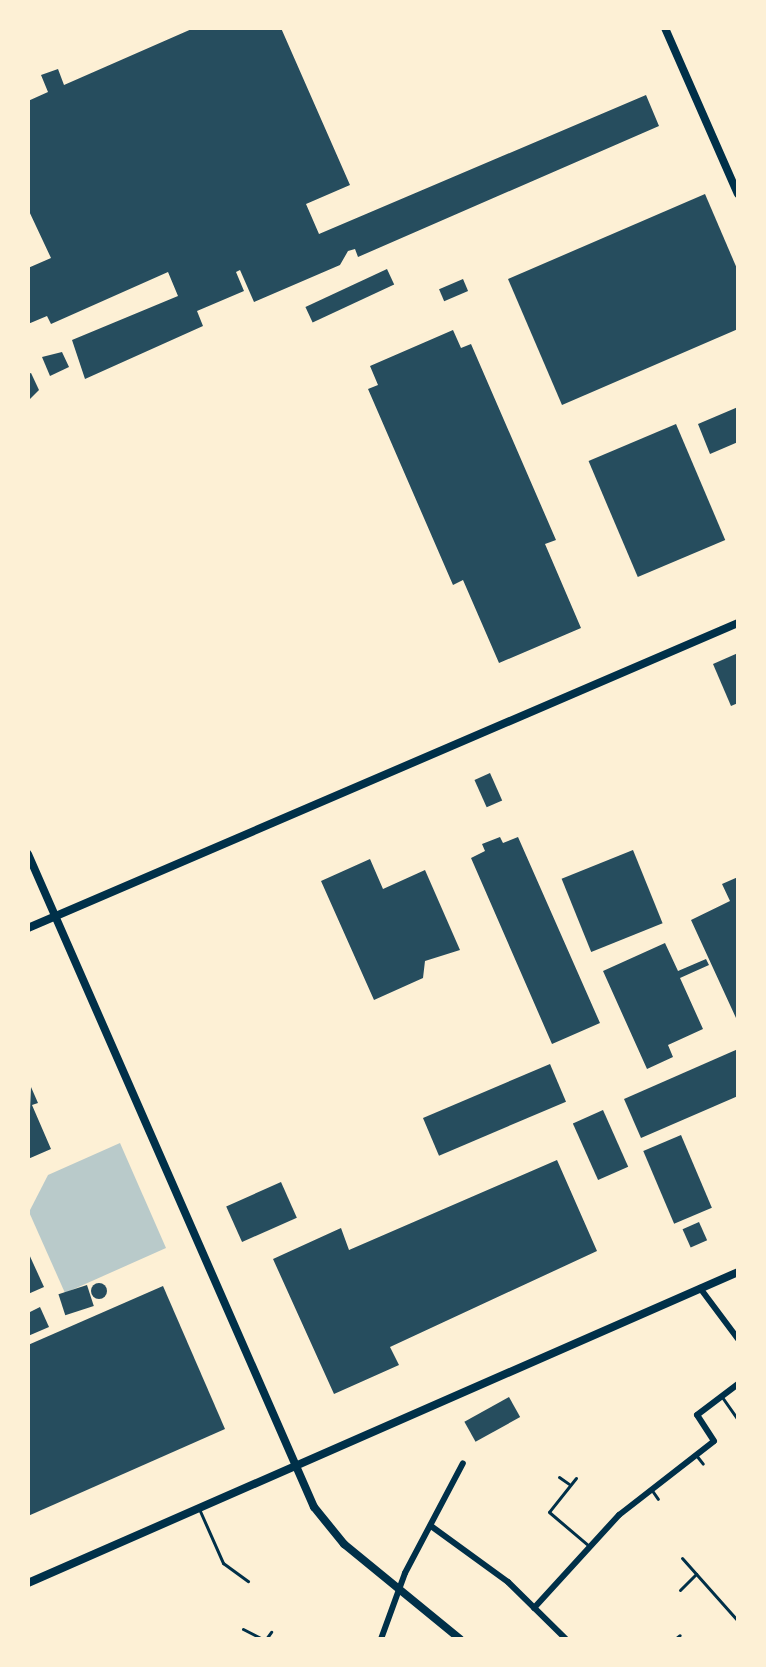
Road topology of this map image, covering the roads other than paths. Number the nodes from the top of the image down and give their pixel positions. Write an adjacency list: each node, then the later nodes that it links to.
1 (665, 28): 2 (street)
2 (738, 194)
3 (738, 623): 5 (street)
4 (28, 854): 5 (street)
5 (55, 916): 6 (street); 16 (street)
6 (28, 928)
7 (738, 1272): 8 (street)
8 (700, 1288): 9 (street); 16 (street)
9 (738, 1339)
10 (738, 1384): 11 (street)
11 (722, 1397): 12 (lane); 13 (street)
12 (738, 1420)
13 (696, 1455): 15 (lane); 20 (street)
14 (463, 1463): 23 (street)
15 (703, 1464)
16 (296, 1466): 22 (street); 29 (street)
17 (559, 1477): 19 (lane)
18 (576, 1478): 19 (lane)
19 (570, 1485): 24 (lane)
20 (651, 1489): 21 (lane); 24 (street)
21 (658, 1499)
22 (199, 1509): 27 (lane); 28 (street)
23 (431, 1526): 29 (street); 31 (street)
24 (589, 1547): 31 (street)
25 (682, 1558): 26 (lane)
26 (696, 1574): 30 (lane); 32 (lane)
27 (248, 1581)
28 (28, 1583)
29 (400, 1589): 36 (street); 37 (street)
30 (680, 1590)
31 (534, 1608): 38 (street)
32 (738, 1621)
33 (243, 1629): 35 (lane)
34 (271, 1632): 35 (lane)
35 (264, 1639)
36 (381, 1639)
37 (460, 1639)
38 (566, 1639)

